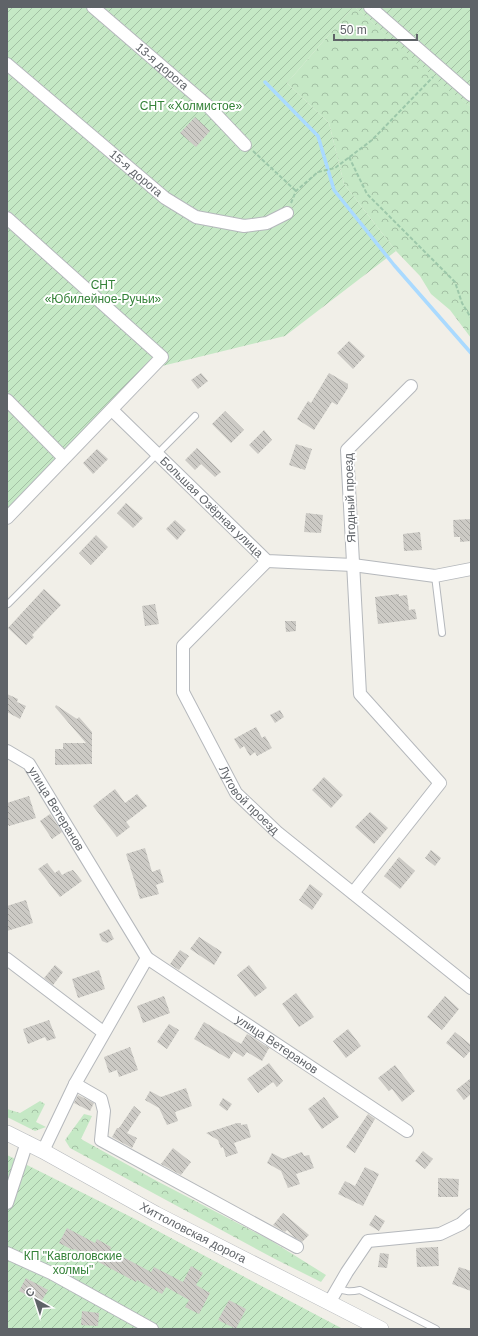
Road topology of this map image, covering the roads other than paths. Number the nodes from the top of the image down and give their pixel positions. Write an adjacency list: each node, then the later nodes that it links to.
1 (93, 7): 5 (street, 13-я дорога)
2 (370, 7): 4 (street)
3 (7, 64): 6 (street, 15-я дорога)
4 (471, 95)
5 (245, 145)
6 (287, 212)
7 (7, 218): 10 (street)
8 (412, 386): 16 (street, Ягодный проезд)
9 (7, 400): 13 (street)
10 (112, 410): 12 (street, Большая Озёрная улица); 13 (street)
11 (195, 416): 12 (lane)
12 (158, 454): 15 (street, Большая Озёрная улица); 19 (lane)
13 (64, 458): 14 (street)
14 (7, 518)
15 (267, 561): 16 (street, Большая Озёрная улица); 22 (street, Луговой проезд)
16 (353, 565): 18 (street, Большая Озёрная улица); 22 (street, Ягодный проезд)
17 (471, 569): 18 (street, Большая Озёрная улица)
18 (435, 576): 20 (lane)
19 (7, 603)
20 (442, 633)
21 (7, 751): 23 (street, улица Ветеранов)
22 (353, 893): 25 (street, Луговой проезд)
23 (146, 958): 26 (street); 28 (street, улица Ветеранов)
24 (7, 959): 26 (street)
25 (470, 984)
26 (103, 1032): 27 (street)
27 (75, 1084): 31 (street); 34 (street)
28 (408, 1131)
29 (7, 1133): 30 (street, Хиттоловская дорога)
30 (27, 1142): 31 (street, Хиттоловская дорога); 32 (street)
31 (43, 1150): 37 (street, Хиттоловская дорога)
32 (7, 1203)
33 (471, 1215): 36 (street)
34 (297, 1247)
35 (7, 1253): 38 (street)
36 (336, 1288): 37 (street); 40 (lane)
37 (329, 1303): 39 (street, Хиттоловская дорога)
38 (152, 1329)
39 (381, 1329)
40 (436, 1329)

